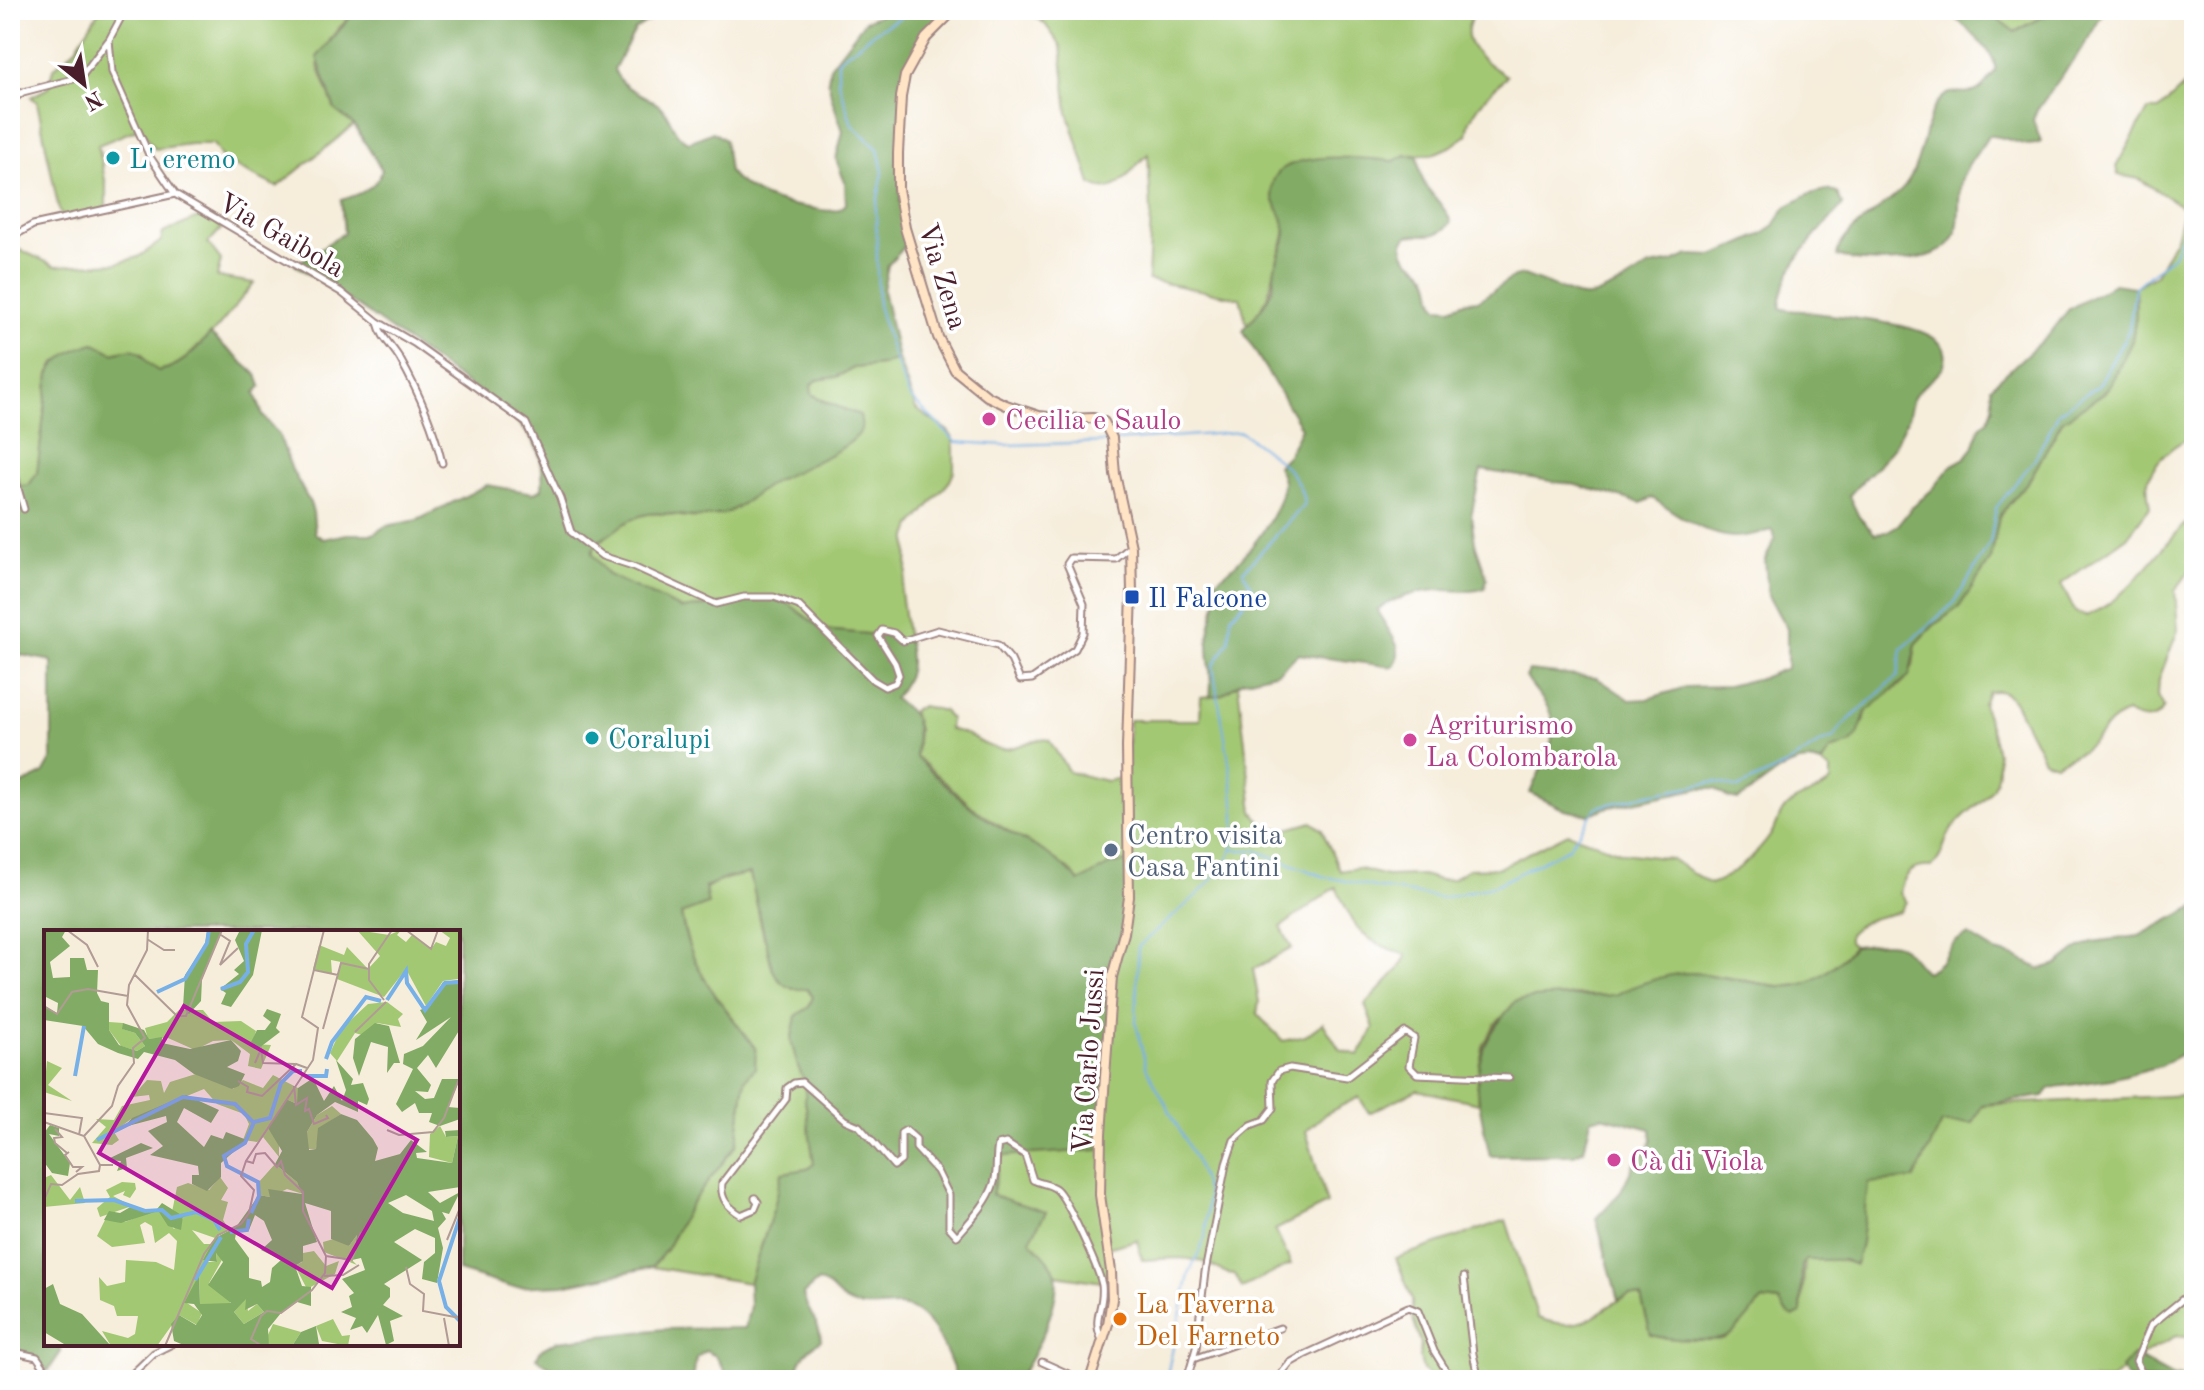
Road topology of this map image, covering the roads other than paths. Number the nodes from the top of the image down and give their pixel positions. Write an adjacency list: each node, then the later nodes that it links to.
1 (125, 10): 3 (street)
2 (954, 10): 8 (street, Via Zena)
3 (109, 40): 4 (street); 5 (street)
4 (10, 102)
5 (175, 194): 6 (street); 7 (street, Via Gaibola)
6 (10, 238)
7 (378, 322): 10 (street, Via Gaibola); 12 (street)
8 (1113, 457): 12 (street, Via Carlo Jussi)
9 (10, 461): 11 (street)
10 (442, 463)
11 (24, 509)
12 (1131, 547): 18 (street, Via Carlo Jussi)
13 (1509, 1078): 21 (street)
14 (755, 1198): 18 (street)
15 (1464, 1277): 30 (street)
16 (2194, 1290): 31 (street)
17 (1280, 1328): 21 (street)
18 (1103, 1341): 26 (street, Via Carlo Jussi)
19 (168, 1346): 24 (street)
20 (10, 1351): 23 (street)
21 (1193, 1359): 27 (street)
22 (1042, 1362): 25 (street)
23 (53, 1380)
24 (126, 1380)
25 (1082, 1380)
26 (1090, 1380)
27 (1187, 1380)
28 (1276, 1380): 29 (street)
29 (1452, 1380)
30 (1479, 1380)
31 (2145, 1380)

